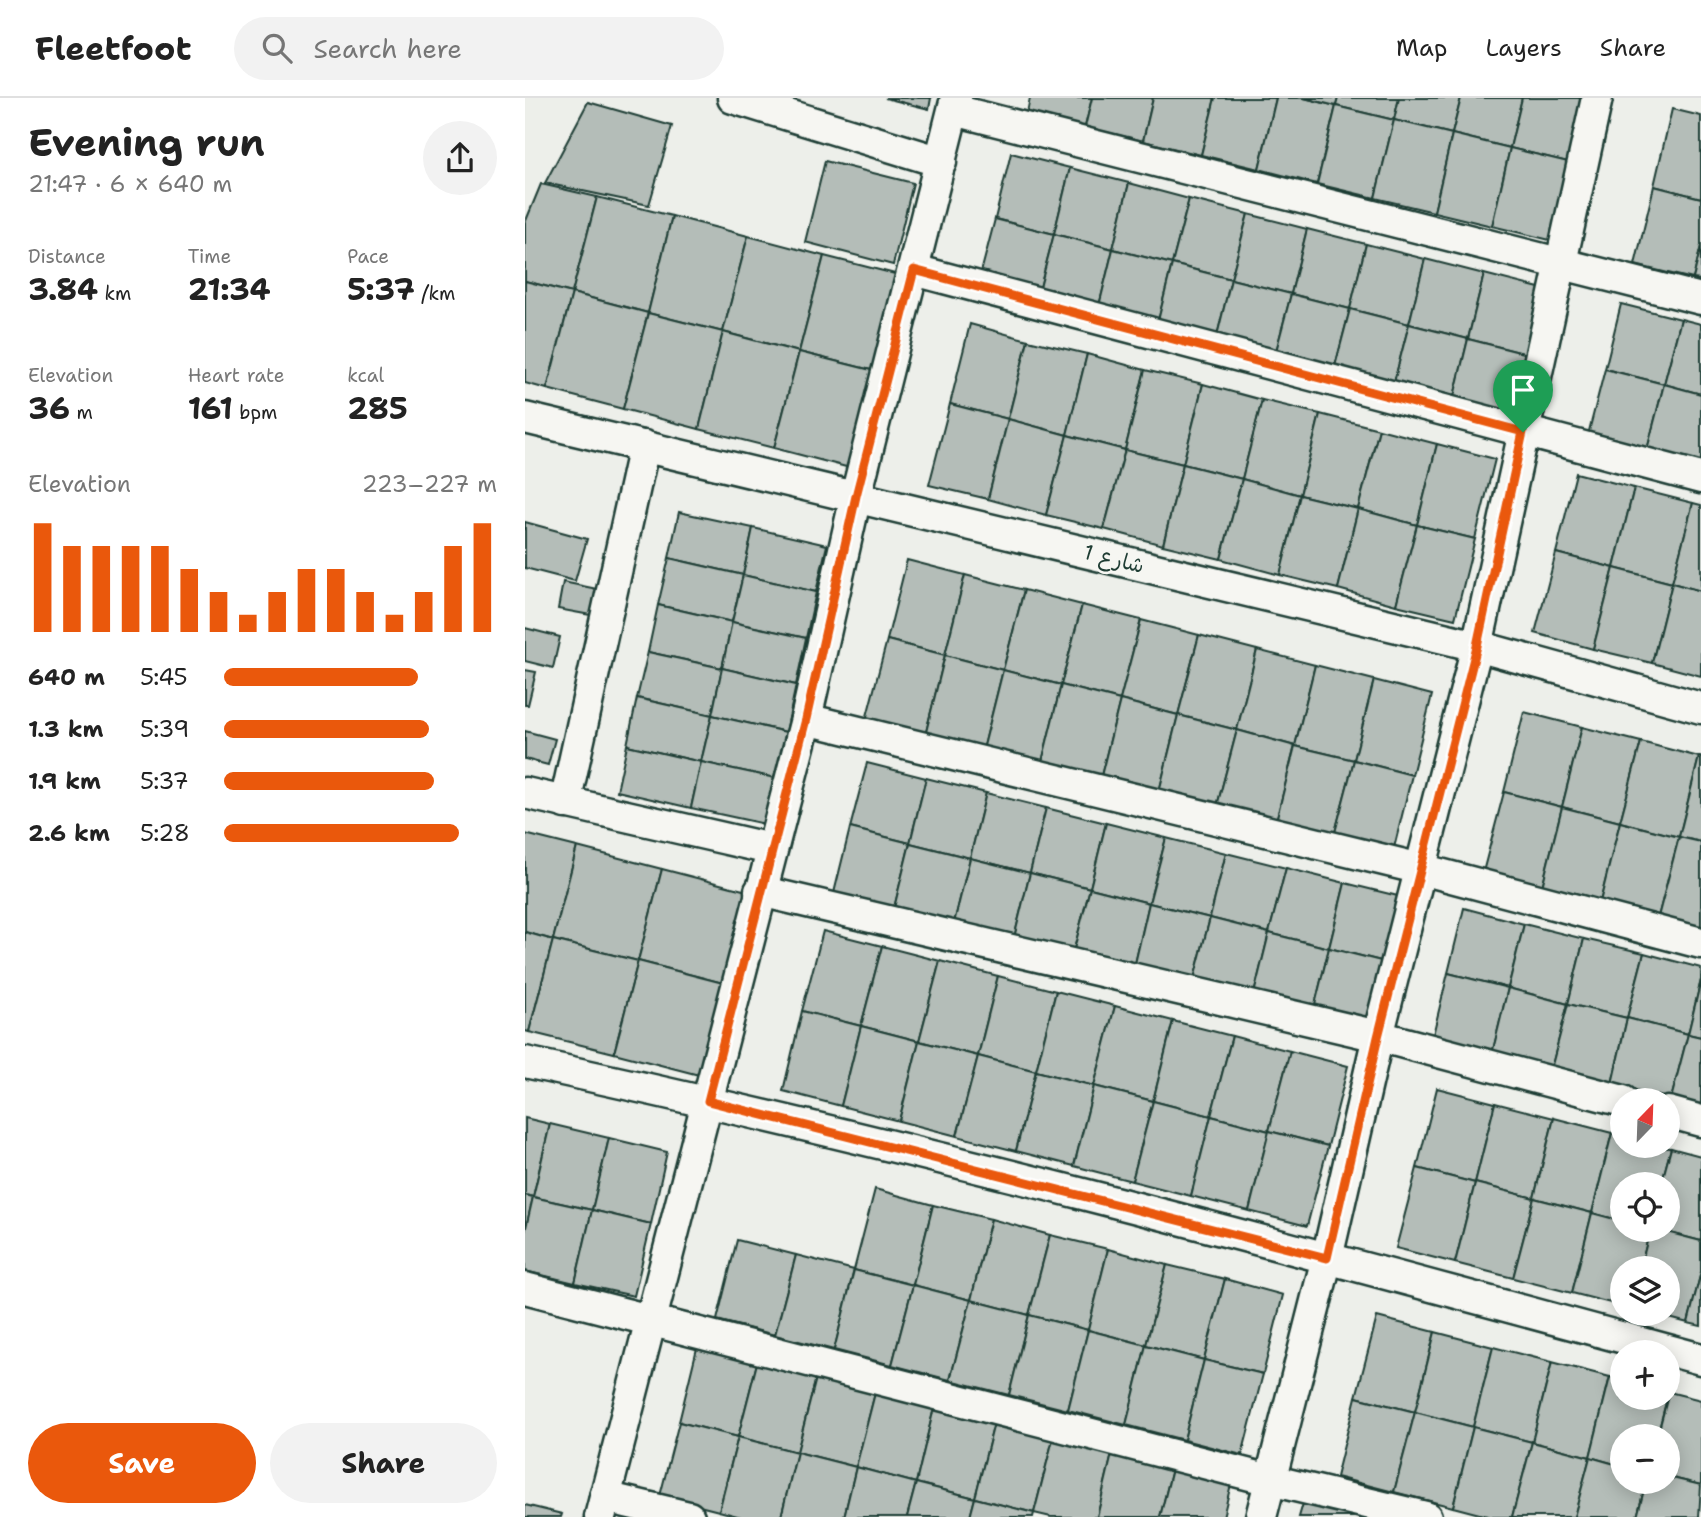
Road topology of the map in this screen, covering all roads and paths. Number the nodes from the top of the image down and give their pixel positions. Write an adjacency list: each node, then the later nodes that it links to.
1 (733, 98): 4 (street)
2 (1597, 98): 5 (street)
3 (955, 104): 4 (street); 5 (street)
4 (941, 162): 6 (street)
5 (1562, 264): 7 (street); 9 (street)
6 (914, 270): 9 (street); 12 (street)
7 (1701, 299)
8 (525, 418): 10 (street, شارع 1)
9 (1523, 432): 11 (street); 13 (street)
10 (644, 446): 12 (street, شارع 1); 17 (street)
11 (1701, 478)
12 (856, 496): 13 (street, شارع 1); 15 (street)
13 (1477, 646): 14 (street, شارع 1); 19 (street)
14 (1701, 708)
15 (806, 719): 18 (street); 19 (street)
16 (525, 793): 17 (street)
17 (565, 803): 18 (street)
18 (771, 849): 20 (street)
19 (1421, 869): 21 (street); 22 (street)
20 (760, 891): 22 (street); 25 (street)
21 (1701, 943)
22 (1378, 1037): 24 (street); 28 (street)
23 (525, 1062): 25 (street)
24 (1610, 1098)
25 (708, 1101): 28 (street); 30 (street)
26 (1680, 1115): 27 (street)
27 (1701, 1121)
28 (1327, 1258): 31 (street); 32 (street)
29 (525, 1288): 30 (street)
30 (652, 1319): 32 (street); 33 (street)
31 (1701, 1359)
32 (1270, 1480): 35 (street); 36 (street)
33 (603, 1507): 34 (street)
34 (689, 1517)
35 (1261, 1517)
36 (1426, 1517)

